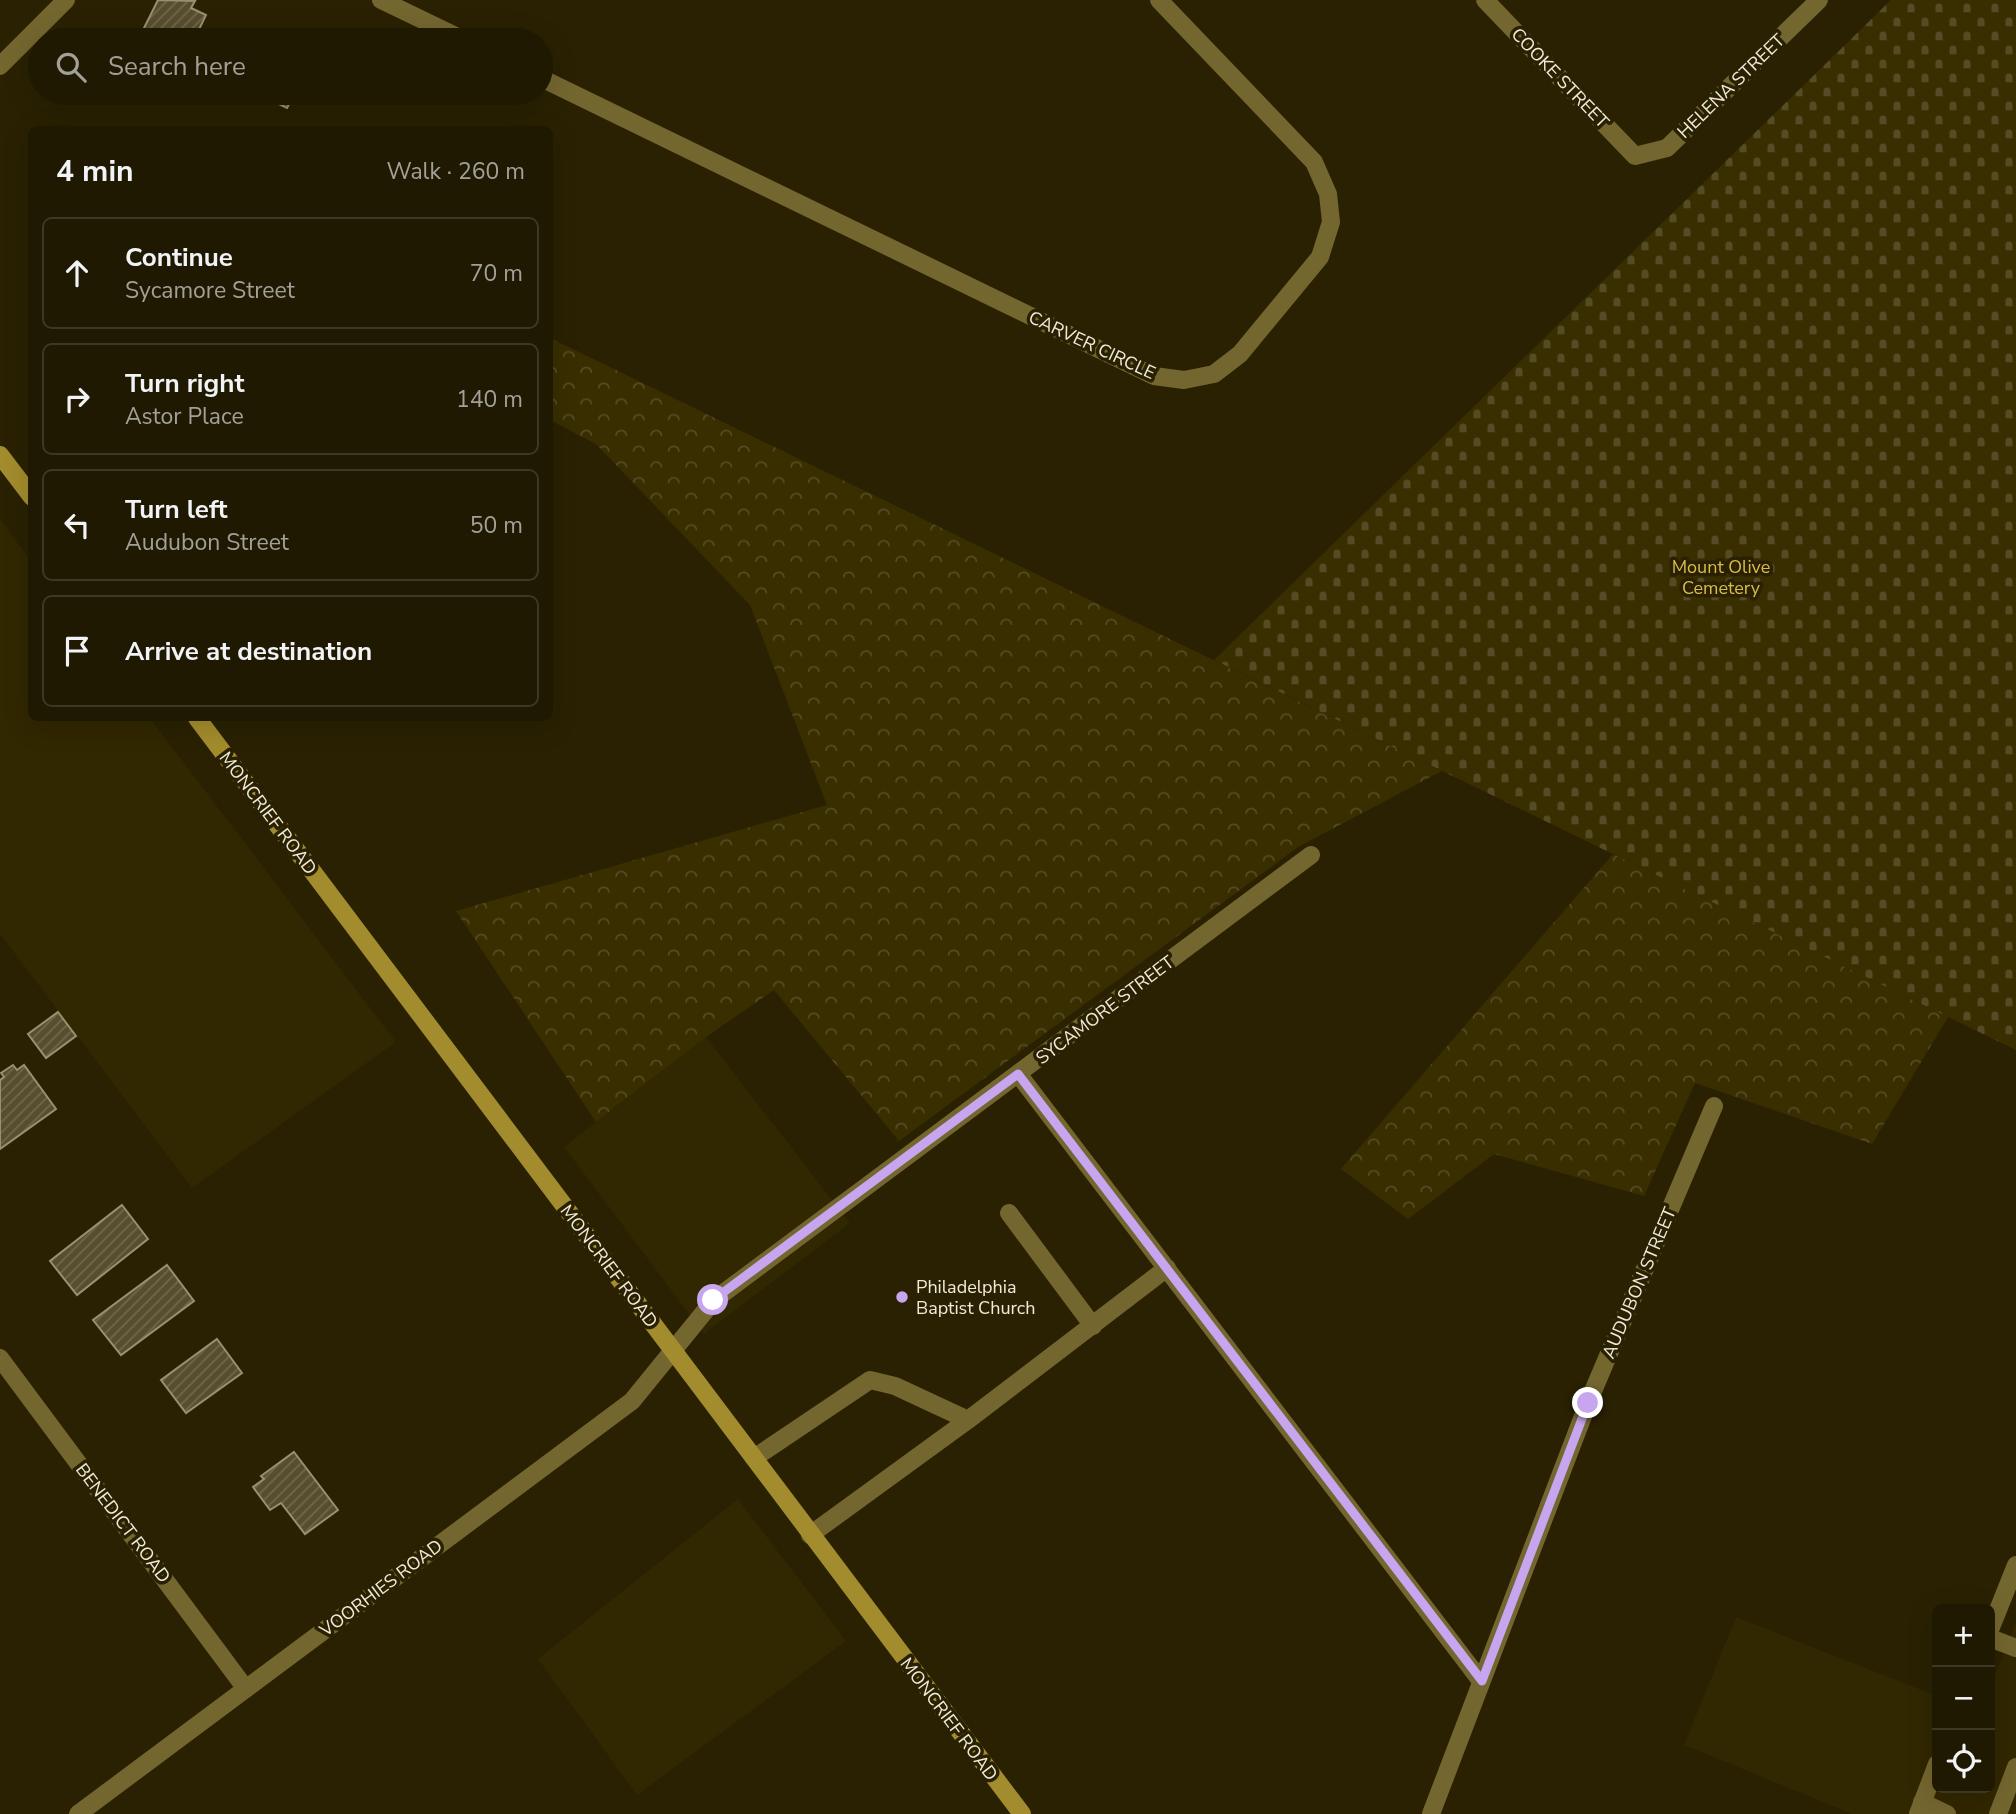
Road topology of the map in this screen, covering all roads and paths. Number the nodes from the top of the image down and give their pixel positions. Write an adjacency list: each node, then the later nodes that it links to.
1 (66, 0): 6 (street)
2 (382, 0): 7 (street)
3 (1158, 0): 10 (street, CARVER CIRCLE)
4 (1485, 0): 11 (street, COOKE STREET)
5 (1819, 0): 11 (street, HELENA STREET)
6 (38, 28)
7 (439, 28)
8 (28, 38): 9 (street)
9 (0, 66)
10 (553, 84)
11 (1634, 156)
12 (0, 455): 13 (main road)
13 (28, 492)
14 (199, 721): 21 (main road, MONCRIEF ROAD)
15 (1311, 855): 16 (street, SYCAMORE STREET)
16 (1018, 1074): 19 (street); 21 (street, SYCAMORE STREET)
17 (1714, 1106): 30 (street, AUDUBON STREET)
18 (1009, 1213): 20 (street)
19 (1167, 1268): 20 (street); 30 (street)
20 (1093, 1326): 23 (street)
21 (671, 1350): 24 (main road, MONCRIEF ROAD); 31 (street, VOORHIES ROAD)
22 (0, 1358): 31 (street, BENEDICT ROAD)
23 (968, 1420): 24 (street); 25 (street)
24 (754, 1458): 25 (main road, MONCRIEF ROAD)
25 (810, 1535): 36 (main road, MONCRIEF ROAD)
26 (2016, 1565): 27 (street)
27 (1995, 1618)
28 (1995, 1640): 29 (street)
29 (2016, 1648)
30 (1482, 1681): 37 (street, AUDUBON STREET)
31 (246, 1689): 35 (street, VOORHIES ROAD)
32 (2016, 1767): 39 (street)
33 (1932, 1777): 34 (street)
34 (1920, 1808): 38 (street)
35 (78, 1814)
36 (1022, 1814)
37 (1431, 1814)
38 (1947, 1814)
39 (1998, 1814)

